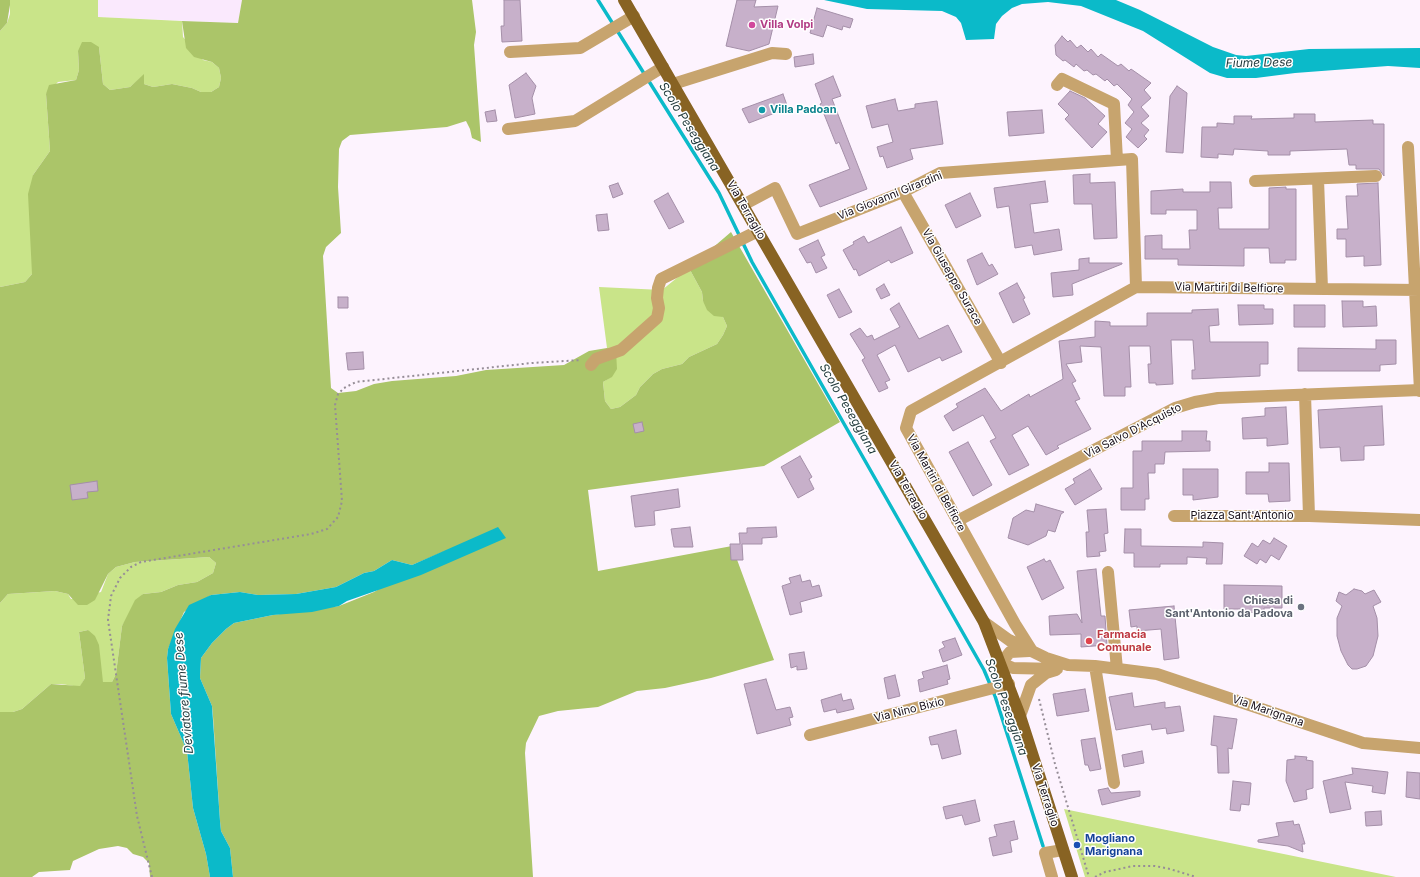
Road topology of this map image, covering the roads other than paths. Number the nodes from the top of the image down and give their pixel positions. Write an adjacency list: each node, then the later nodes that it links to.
1 (624, 0): 2 (main road, Via Terraglio)
2 (634, 16): 3 (street); 5 (main road, Via Terraglio)
3 (510, 52)
4 (786, 54): 6 (street)
5 (663, 67): 6 (main road, Via Terraglio); 8 (street)
6 (673, 84): 15 (main road, Via Terraglio)
7 (1057, 85): 10 (street)
8 (508, 129)
9 (1408, 147): 19 (street)
10 (1117, 160): 14 (street, Via Giovanni Girardini); 17 (street, Via Giovanni Girardini)
11 (1376, 176): 12 (street)
12 (1318, 179): 13 (street); 18 (street)
13 (1255, 181)
14 (903, 192): 15 (street, Via Giovanni Girardini); 21 (street, Via Giuseppe Surace)
15 (743, 206): 16 (main road, Via Terraglio)
16 (753, 234): 20 (street); 29 (main road, Via Terraglio)
17 (1136, 287): 18 (street, Via Martiri di Belfiore); 21 (street, Via Martiri di Belfiore)
18 (1322, 289): 19 (street, Via Martiri di Belfiore)
19 (1418, 290): 22 (street)
20 (593, 362)
21 (1001, 363): 27 (street, Via Martiri di Belfiore)
22 (1420, 390): 23 (street, Via Salvo D'Acquisto)
23 (1305, 394): 25 (street, Piazza Sant'Antonio); 27 (street, Via Salvo D'Acquisto)
24 (1174, 516): 25 (street, Piazza Sant'Antonio)
25 (1309, 516): 26 (street, Piazza Sant'Antonio)
26 (1420, 520)
27 (957, 522): 30 (street, Via Martiri di Belfiore)
28 (1108, 572): 34 (street)
29 (984, 622): 30 (street, Via Marignana); 31 (main road, Via Terraglio)
30 (1032, 651): 31 (street, Via Marignana); 33 (street, Via Marignana)
31 (1001, 663): 33 (street, Via Marignana); 35 (main road, Via Terraglio)
32 (1095, 666): 33 (street, Via Marignana); 34 (street, Via Marignana); 39 (street)
33 (1063, 667): 36 (street, Via Marignana)
34 (1117, 669): 38 (street, Via Marignana)
35 (1004, 686): 36 (main road, Via Terraglio); 37 (street, Via Nino Bixio)
36 (1020, 716): 40 (main road, Via Terraglio)
37 (810, 735)
38 (1420, 748)
39 (1114, 783)
40 (1063, 850): 41 (street); 42 (main road, Via Terraglio)
41 (1052, 877)
42 (1072, 877)

